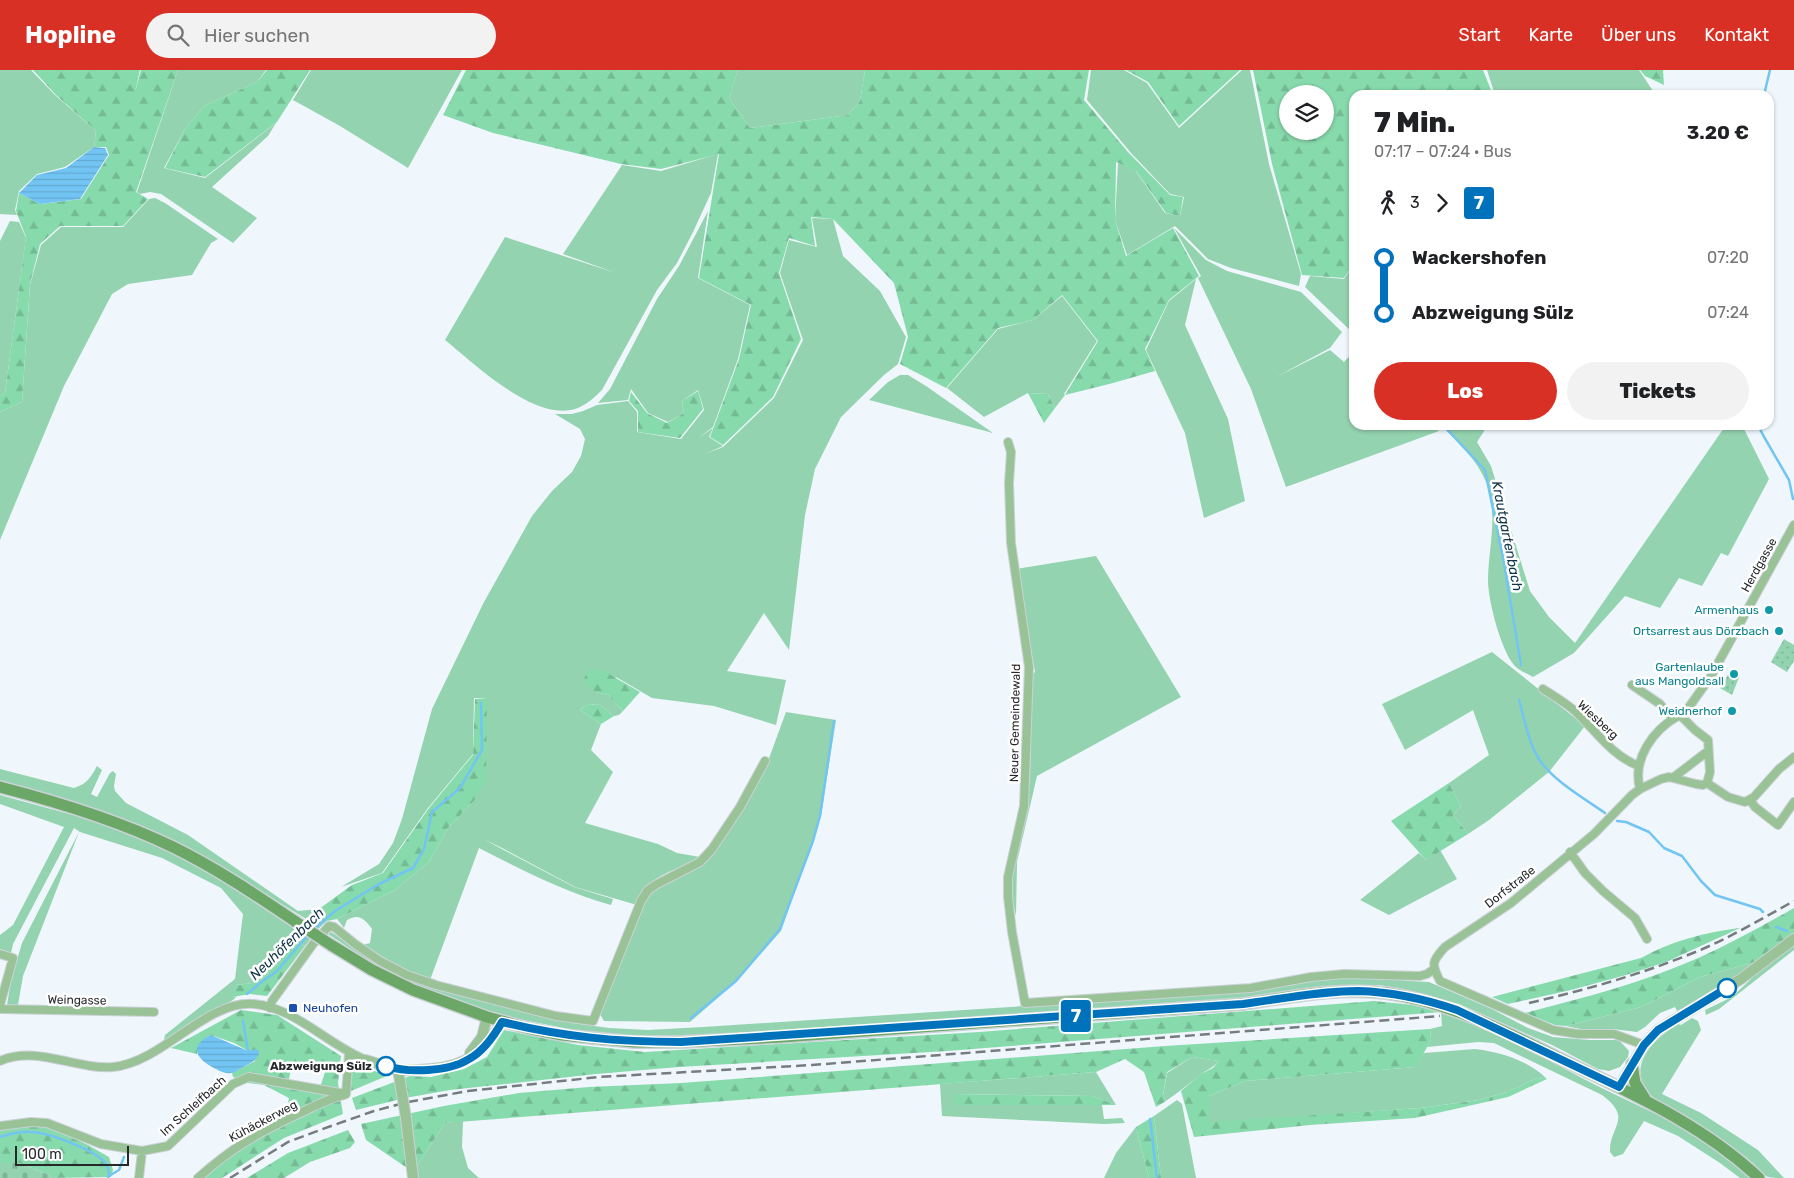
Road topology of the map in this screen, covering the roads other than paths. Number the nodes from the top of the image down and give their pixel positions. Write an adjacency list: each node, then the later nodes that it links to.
1 (1008, 442): 21 (street, Neuer Gemeindewald)
2 (1794, 525): 5 (street, Herdgasse)
3 (1632, 685): 6 (street)
4 (1543, 689): 10 (street, Wiesberg)
5 (1682, 717): 6 (street); 7 (street)
6 (1673, 719): 10 (street)
7 (1708, 751): 11 (street); 12 (street)
8 (1794, 757): 15 (street)
9 (765, 761): 23 (street)
10 (1639, 766): 14 (street)
11 (1674, 777): 12 (street); 14 (street, Dorfstraße)
12 (1707, 783): 15 (street)
13 (0, 786): 26 (main road, bridge)
14 (1640, 788): 17 (street, Dorfstraße)
15 (1750, 800): 16 (street)
16 (1794, 802)
17 (1570, 852): 18 (street); 21 (street, Dorfstraße)
18 (1647, 939)
19 (1794, 939): 28 (street)
20 (0, 954): 22 (street)
21 (1434, 969): 28 (street)
22 (0, 1005)
23 (270, 1008): 29 (street); 31 (street)
24 (0, 1009): 25 (street, Weingasse)
25 (154, 1012)
26 (487, 1017): 27 (main road); 33 (street)
27 (502, 1022): 33 (street); 35 (main road)
28 (1644, 1045): 32 (street)
29 (349, 1052): 30 (street); 36 (street)
30 (366, 1060): 34 (street)
31 (0, 1061)
32 (1632, 1064): 35 (street); 37 (main road)
33 (453, 1065): 34 (street)
34 (398, 1070): 42 (street, bridge)
35 (1619, 1087): 37 (main road)
36 (346, 1094): 39 (street, Im Schleifbach); 41 (street, Kühäckerweg)
37 (1646, 1100): 43 (main road)
38 (0, 1126): 39 (street, Im Schleifbach)
39 (142, 1151): 40 (street)
40 (140, 1178)
41 (198, 1178)
42 (413, 1178)
43 (1759, 1178)

